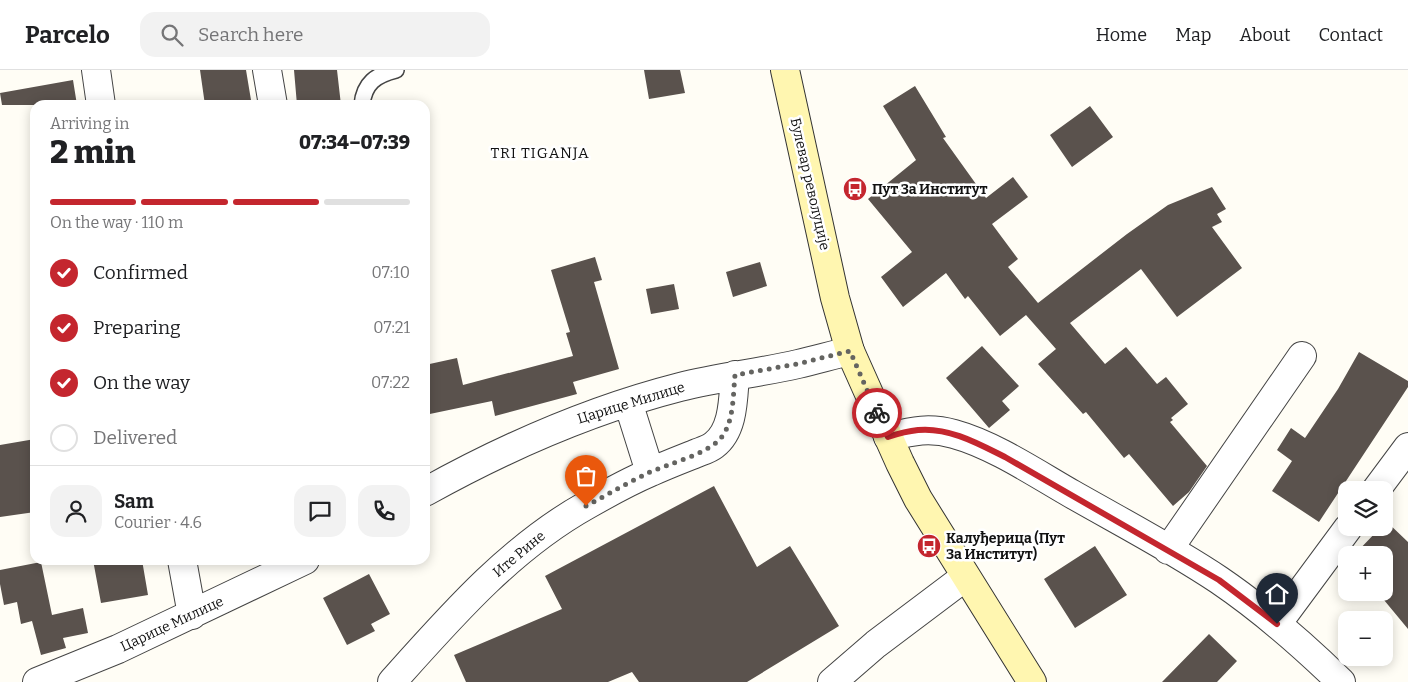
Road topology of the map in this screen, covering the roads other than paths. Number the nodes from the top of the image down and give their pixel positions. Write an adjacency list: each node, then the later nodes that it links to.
1 (96, 70): 5 (street)
2 (267, 70): 6 (street)
3 (396, 70): 7 (lane)
4 (785, 70): 8 (main road, Булевар револуције)
5 (101, 100)
6 (272, 100)
7 (363, 100)
8 (850, 351): 10 (street, Царице Милице); 12 (main road, Булевар револуције)
9 (1302, 356): 18 (street)
10 (735, 375): 11 (street, Царице Милице); 14 (street, Ите Рине)
11 (628, 402): 14 (street); 16 (street, Царице Милице)
12 (888, 437): 18 (street); 21 (main road, Булевар револуције)
13 (1408, 447): 15 (street)
14 (650, 472): 25 (street, Ите Рине)
15 (1383, 481)
16 (430, 489)
17 (1342, 536): 23 (street)
18 (1168, 550): 23 (street)
19 (183, 565): 22 (street)
20 (295, 565): 22 (street, Царице Милице)
21 (965, 577): 26 (street); 27 (main road, Булевар револуције)
22 (192, 615): 24 (street, Царице Милице)
23 (1277, 624): 28 (street)
24 (37, 682)
25 (392, 682)
26 (832, 682)
27 (1032, 682)
28 (1341, 682)

